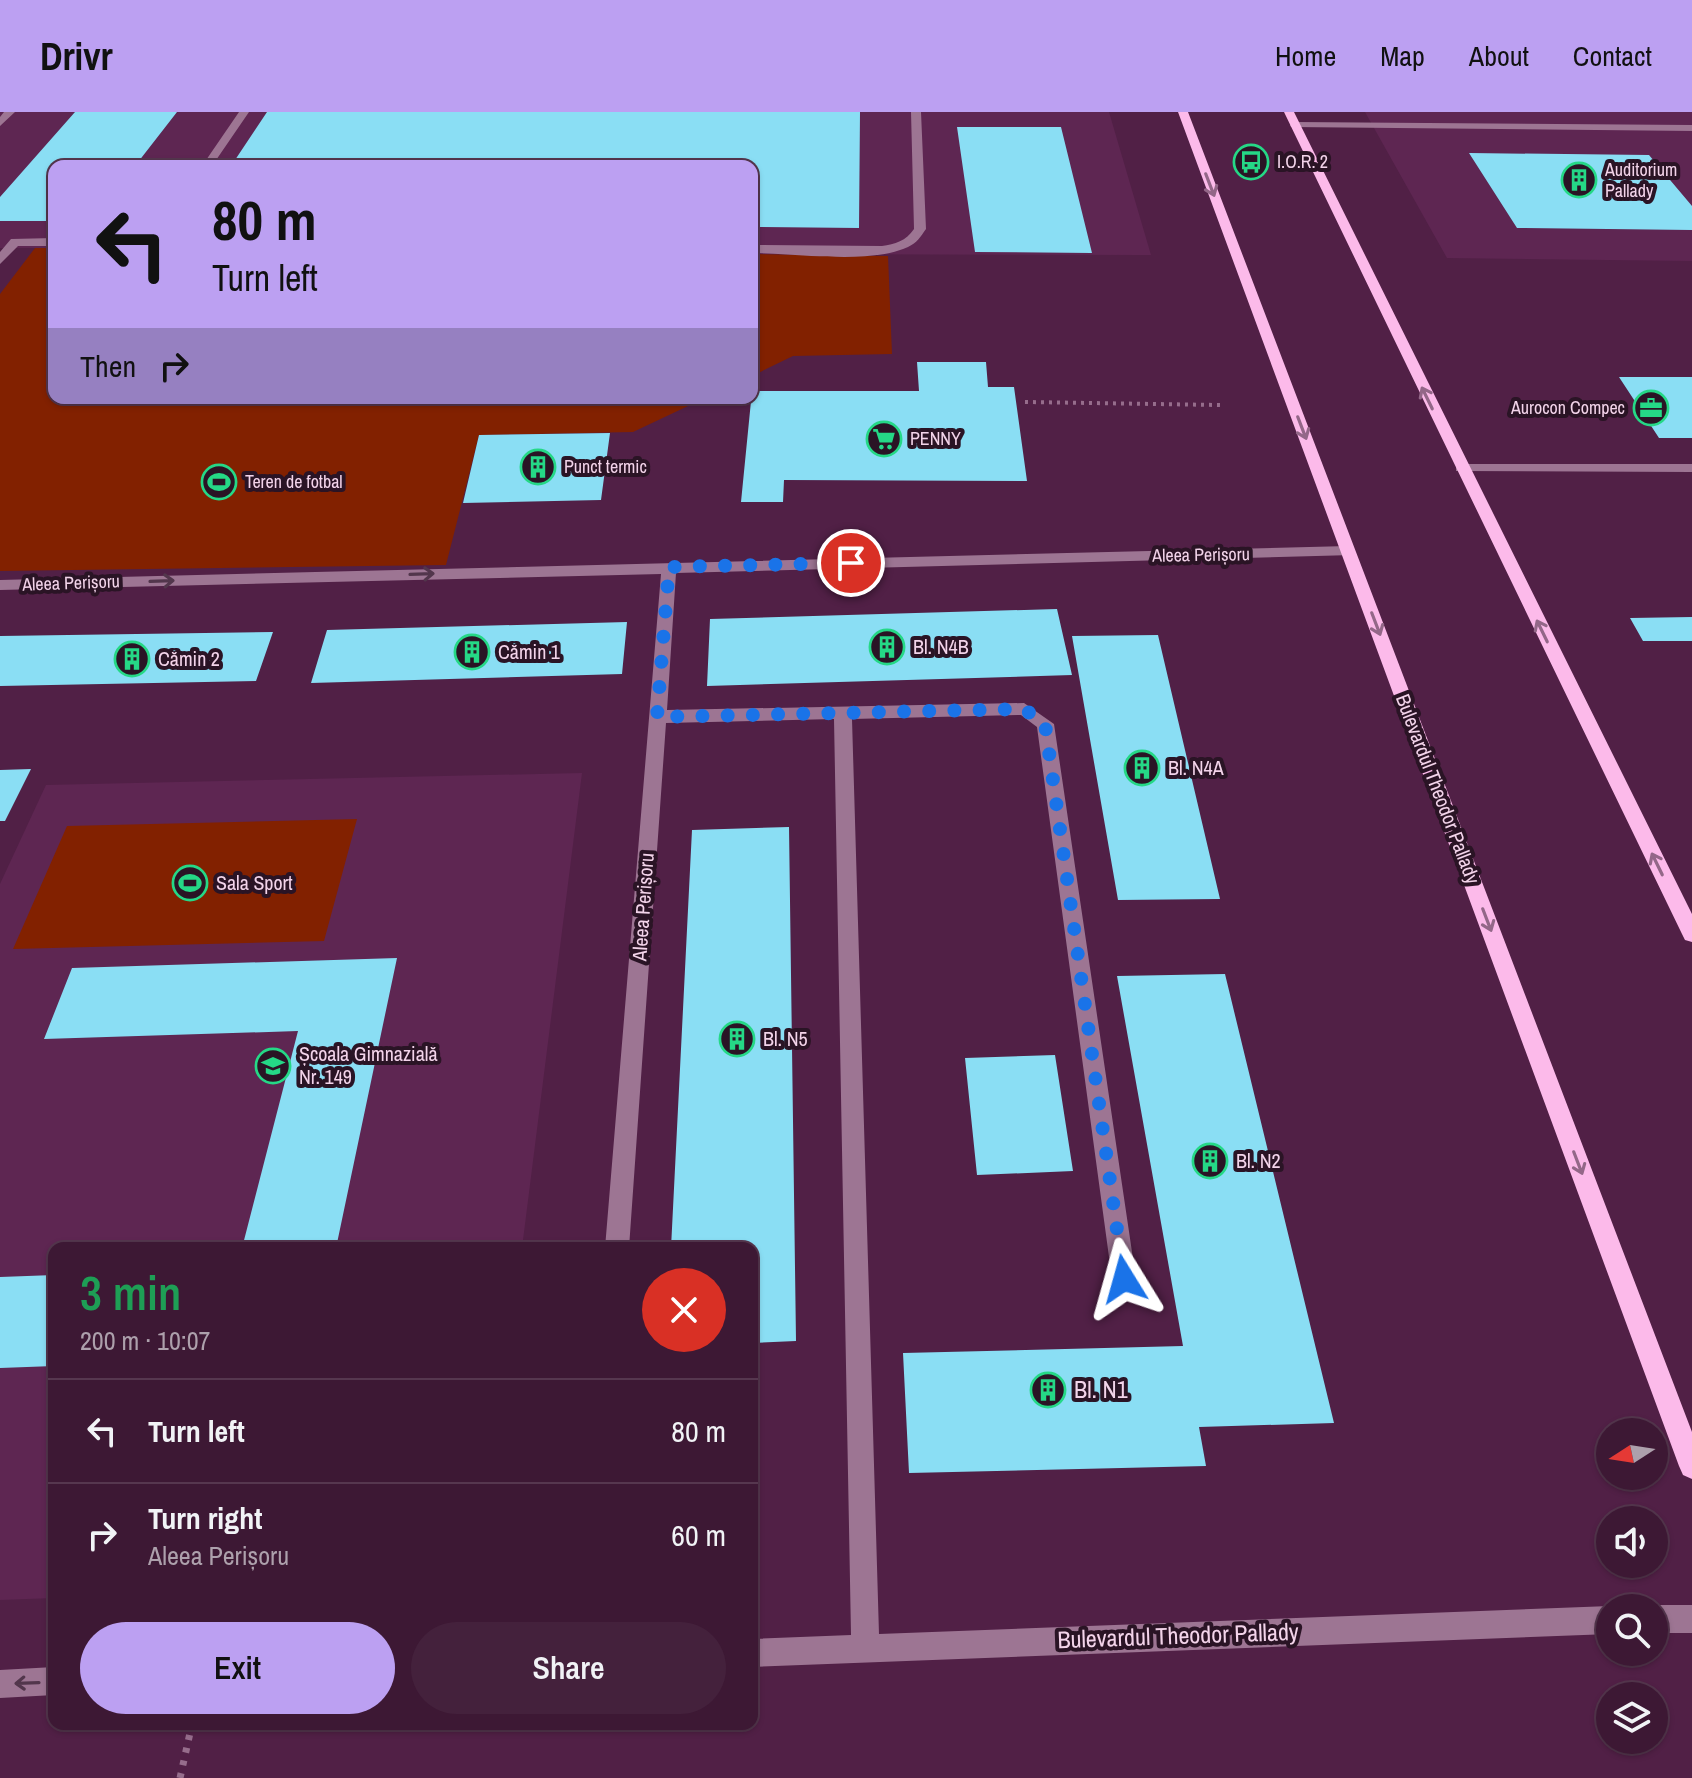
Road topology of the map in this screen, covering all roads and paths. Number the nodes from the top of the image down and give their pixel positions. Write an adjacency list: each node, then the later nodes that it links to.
1 (10, 112): 6 (street)
2 (244, 112): 9 (street)
3 (916, 112): 13 (street)
4 (1183, 112): 19 (main road, Bulevardul Theodor Pallady, one-way to 19)
5 (1289, 112): 7 (main road)
6 (0, 123)
7 (1295, 125): 8 (street); 17 (main road, one-way to 7)
8 (1692, 128)
9 (211, 160)
10 (0, 242): 11 (street)
11 (15, 242): 12 (street); 14 (street)
12 (48, 242)
13 (758, 249)
14 (0, 260)
15 (1025, 402): 16 (path)
16 (1220, 405)
17 (1461, 468): 18 (street); 24 (main road, one-way to 17)
18 (1692, 468)
19 (1348, 551): 20 (street, Aleea Perișoru); 27 (main road, Bulevardul Theodor Pallady, one-way to 27)
20 (669, 567): 21 (street, Aleea Perișoru, one-way to 20); 23 (street, Aleea Perișoru)
21 (0, 585)
22 (843, 713): 23 (street); 26 (street); 31 (street)
23 (657, 717): 25 (street, Aleea Perișoru)
24 (1692, 934)
25 (617, 1242)
26 (1124, 1279)
27 (1692, 1466)
28 (1668, 1619): 29 (street)
29 (1692, 1619)
30 (1596, 1620): 31 (street, Bulevardul Theodor Pallady)
31 (865, 1649): 32 (street, Bulevardul Theodor Pallady)
32 (758, 1653)
33 (48, 1681): 34 (street, one-way to 34)
34 (0, 1684)
35 (191, 1730): 36 (path)
36 (180, 1778)

